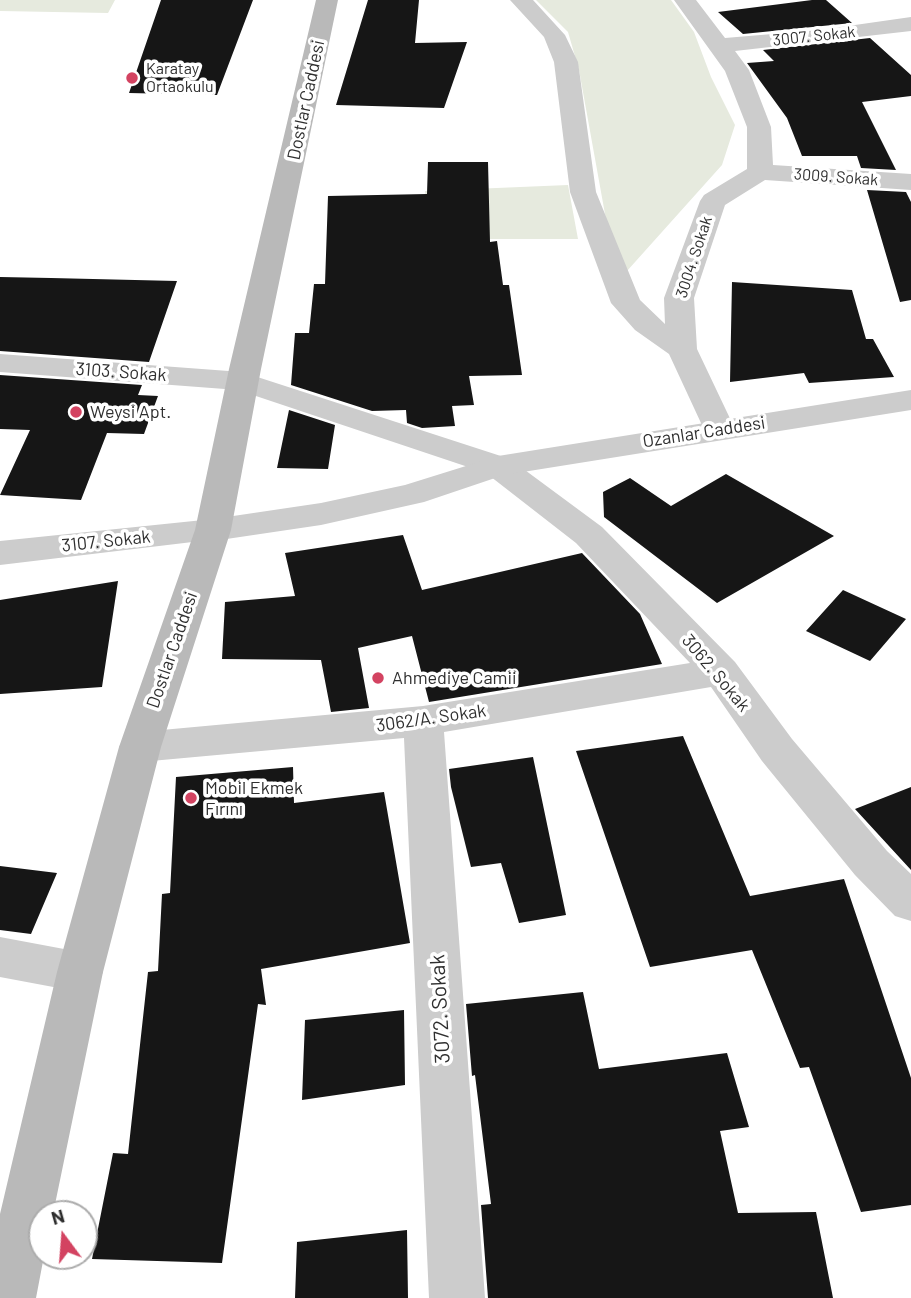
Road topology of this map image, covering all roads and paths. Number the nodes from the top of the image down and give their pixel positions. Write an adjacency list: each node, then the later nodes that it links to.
1 (327, 0): 10 (main road, Dostlar Caddesi)
2 (521, 0): 8 (street)
3 (685, 0): 5 (street)
4 (911, 24): 5 (street, 3007. Sokak)
5 (718, 46): 6 (street)
6 (760, 172): 7 (street, 3009. Sokak); 8 (street, 3004. Sokak)
7 (911, 181)
8 (682, 349): 12 (street, 3004. Sokak)
9 (0, 363): 10 (street, 3103. Sokak)
10 (242, 381): 13 (street, Ozanlar Caddesi); 14 (main road, Dostlar Caddesi)
11 (911, 400): 12 (street, Ozanlar Caddesi)
12 (719, 429): 13 (street, Ozanlar Caddesi)
13 (498, 466): 14 (street, Ozanlar Caddesi); 16 (street, 3062. Sokak)
14 (213, 530): 15 (street, 3107. Sokak); 18 (main road, Dostlar Caddesi)
15 (0, 553)
16 (721, 672): 17 (street, 3062/A. Sokak); 19 (street, 3062. Sokak)
17 (424, 721): 18 (street, 3062/A. Sokak); 23 (street, 3072. Sokak)
18 (140, 747): 21 (main road, Dostlar Caddesi)
19 (911, 903)
20 (0, 957): 21 (street)
21 (80, 972): 22 (main road, Dostlar Caddesi)
22 (8, 1298)
23 (457, 1298)

